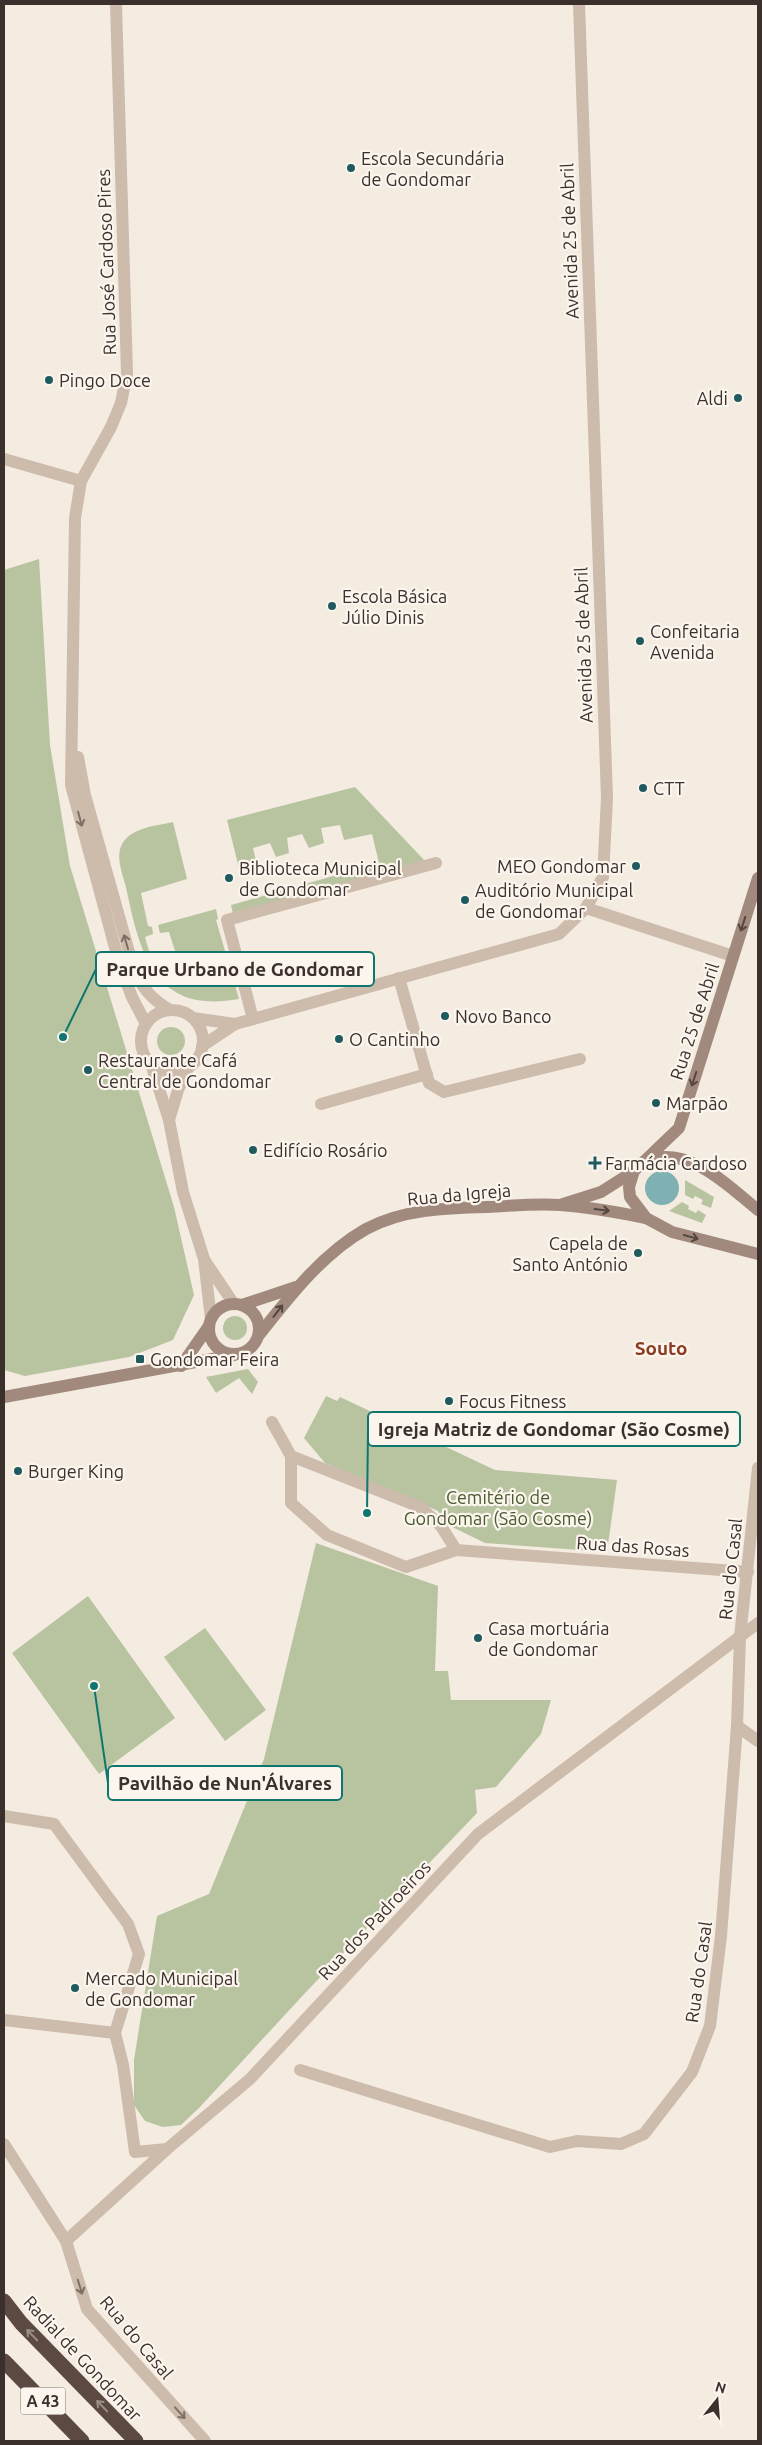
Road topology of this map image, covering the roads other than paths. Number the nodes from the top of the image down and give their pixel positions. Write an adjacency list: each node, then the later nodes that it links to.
1 (116, 4): 4 (street, Rua José Cardoso Pires)
2 (579, 4): 8 (street, Avenida 25 de Abril)
3 (4, 459): 4 (street)
4 (81, 481): 5 (street, Rua José Cardoso Pires)
5 (79, 796): 11 (street, Rua José Cardoso Pires, one-way to 5); 14 (street, Rua José Cardoso Pires, one-way to 14)
6 (436, 863): 13 (street)
7 (758, 878): 9 (main road, Rua 25 de Abril, one-way to 9)
8 (586, 908): 9 (street); 10 (street, Avenida 25 de Abril)
9 (733, 956): 23 (main road, Rua 25 de Abril, one-way to 23)
10 (399, 978): 13 (street, Avenida 25 de Abril); 20 (street)
11 (170, 1010): 12 (street); 14 (street)
12 (193, 1018): 15 (street, Avenida 25 de Abril); 16 (street)
13 (253, 1019): 15 (street, Avenida 25 de Abril)
14 (146, 1024): 18 (street)
15 (235, 1024): 16 (street, Avenida 25 de Abril)
16 (202, 1046): 19 (street)
17 (580, 1059): 20 (street)
18 (151, 1064): 19 (street); 22 (street)
19 (189, 1066): 22 (street)
20 (427, 1074): 21 (street)
21 (321, 1104)
22 (169, 1120): 28 (street)
23 (639, 1166): 24 (main road, Rua da Igreja); 25 (main road); 26 (main road)
24 (558, 1205): 26 (main road, Rua da Igreja, one-way to 26); 29 (main road, Rua da Igreja)
25 (758, 1210)
26 (646, 1218): 27 (main road, one-way to 27)
27 (758, 1254)
28 (204, 1258): 30 (street); 31 (street)
29 (297, 1287): 30 (main road, Rua da Igreja); 32 (main road, Rua da Igreja, one-way to 29)
30 (238, 1304): 31 (main road); 32 (main road)
31 (210, 1322): 33 (main road); 34 (main road)
32 (259, 1335): 33 (main road)
33 (234, 1355): 34 (main road)
34 (181, 1366): 35 (main road)
35 (4, 1397)
36 (272, 1422): 37 (street)
37 (291, 1456): 39 (street); 39 (street)
38 (758, 1468): 40 (street, Rua do Casal)
39 (456, 1550): 40 (street, Rua das Rosas)
40 (748, 1572): 42 (street, Rua do Casal)
41 (758, 1623): 42 (street, Rua dos Padroeiros)
42 (740, 1637): 43 (street, Rua do Casal); 50 (street, Rua dos Padroeiros)
43 (737, 1726): 44 (street); 48 (street, Rua do Casal)
44 (758, 1741)
45 (4, 1816): 47 (street)
46 (4, 2020): 47 (street)
47 (115, 2033): 50 (street)
48 (300, 2070)
49 (4, 2144): 51 (street, Rua do Casal)
50 (166, 2149): 51 (street, Rua dos Padroeiros)
51 (66, 2241): 56 (street, Rua do Casal, one-way to 56)
52 (4, 2300): 55 (highway, Radial de Gondomar / A 43, one-way to 52)
53 (4, 2361): 54 (highway, A 43)
54 (82, 2441)
55 (136, 2441)
56 (205, 2441)

